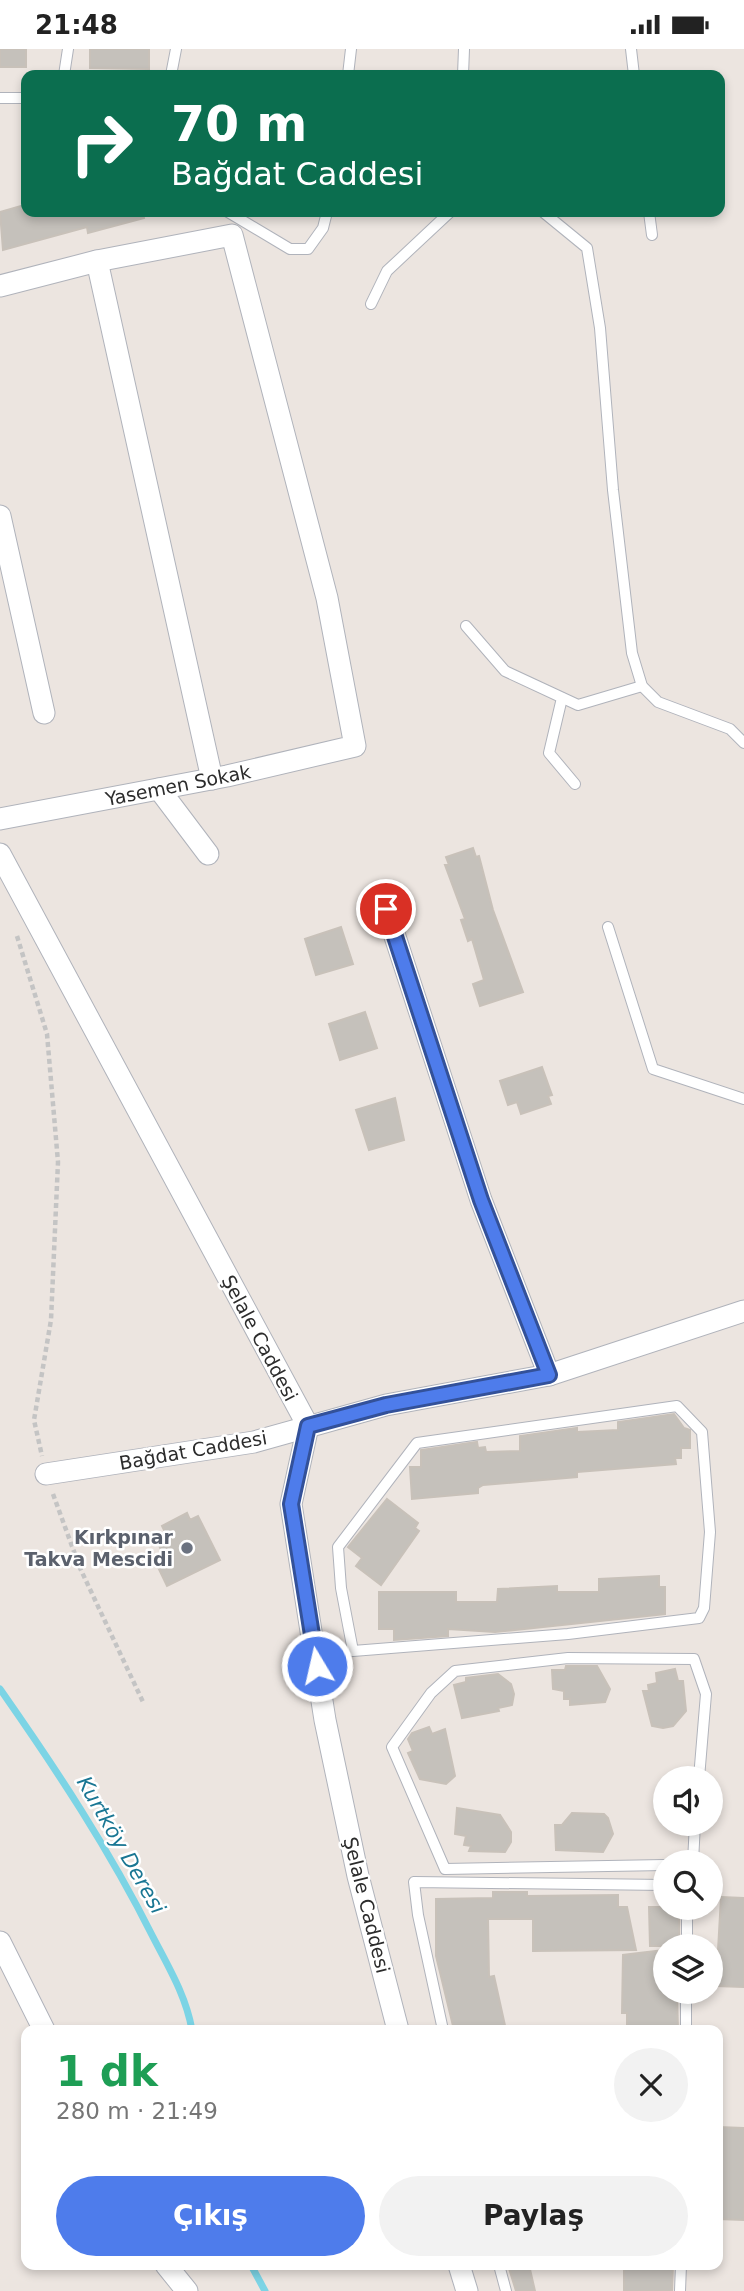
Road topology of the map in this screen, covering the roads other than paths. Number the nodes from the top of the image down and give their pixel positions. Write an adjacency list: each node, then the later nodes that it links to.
1 (68, 49): 6 (lane)
2 (176, 49): 7 (lane)
3 (351, 49): 8 (lane)
4 (464, 49): 9 (lane)
5 (631, 49): 10 (lane)
6 (65, 70)
7 (172, 70)
8 (349, 70)
9 (463, 70)
10 (633, 70)
11 (21, 98): 12 (lane)
12 (0, 99)
13 (236, 217): 14 (lane)
14 (326, 217)
15 (445, 217): 21 (lane)
16 (549, 217): 24 (lane)
17 (650, 217): 18 (lane)
18 (652, 235)
19 (97, 261): 20 (street); 28 (street); 28 (street, Yasemen Sokak)
20 (0, 286)
21 (371, 304)
22 (0, 516): 26 (street)
23 (466, 626): 25 (lane)
24 (642, 686): 25 (lane); 27 (lane)
25 (562, 698): 29 (lane)
26 (44, 713)
27 (744, 743)
28 (212, 779): 30 (street, Yasemen Sokak)
29 (575, 784)
30 (159, 789): 31 (street, Yasemen Sokak); 33 (street)
31 (0, 819)
32 (0, 854): 39 (street, Şelale Caddesi)
33 (208, 854)
34 (386, 909): 38 (street)
35 (608, 927): 36 (lane)
36 (744, 1099)
37 (744, 1311): 38 (street, Bağdat Caddesi)
38 (549, 1375): 39 (street, Bağdat Caddesi)
39 (308, 1426): 40 (street, Bağdat Caddesi); 48 (street, Şelale Caddesi)
40 (46, 1474)
41 (341, 1588): 41 (lane)
42 (700, 1766): 43 (lane)
43 (653, 1865)
44 (653, 1885): 49 (lane)
45 (0, 1942): 47 (street)
46 (686, 2004): 50 (lane)
47 (42, 2025)
48 (397, 2025)
49 (442, 2025)
50 (685, 2025)
51 (170, 2270): 55 (street)
52 (461, 2270): 56 (street)
53 (500, 2270): 57 (lane)
54 (681, 2270): 58 (lane)
55 (187, 2291)
56 (467, 2291)
57 (506, 2291)
58 (680, 2291)

